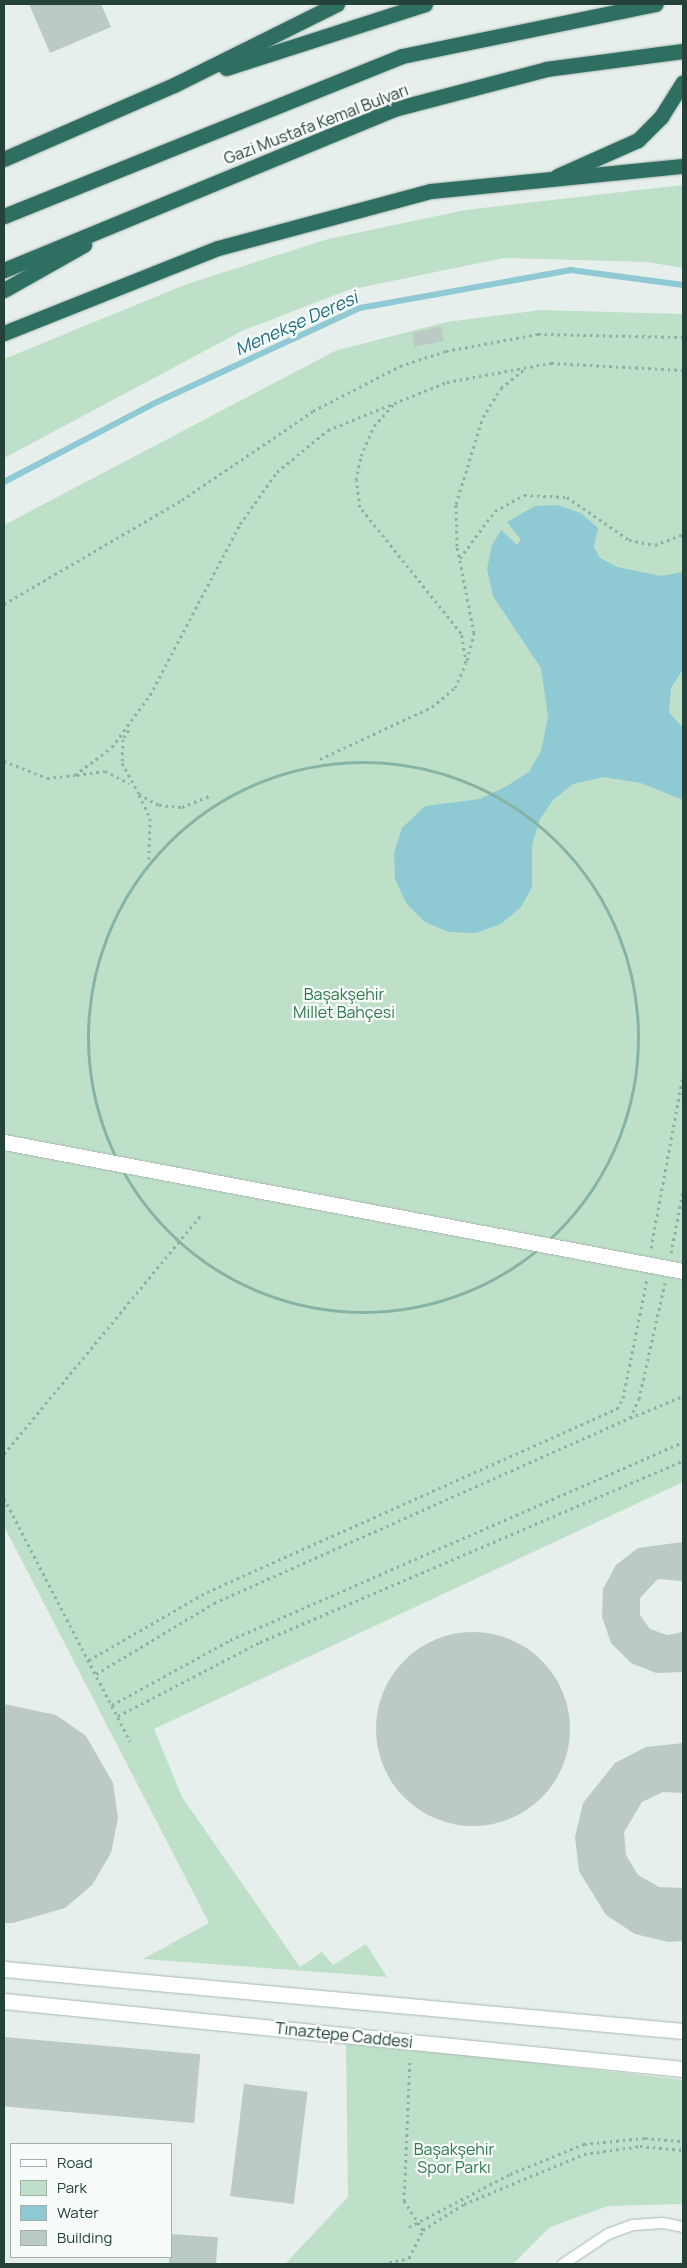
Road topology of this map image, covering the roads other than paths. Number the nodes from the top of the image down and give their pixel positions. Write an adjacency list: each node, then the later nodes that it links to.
1 (337, 4): 6 (highway)
2 (425, 4): 6 (highway)
3 (656, 4): 11 (highway, Gazi Mustafa Kemal Bulvarı)
4 (683, 51): 10 (highway, Gazi Mustafa Kemal Bulvarı)
5 (683, 82): 9 (highway)
6 (174, 85): 7 (highway)
7 (4, 159)
8 (683, 166): 9 (highway)
9 (544, 182): 14 (highway)
10 (146, 210): 12 (highway, Gazi Mustafa Kemal Bulvarı); 13 (highway)
11 (4, 216)
12 (4, 270)
13 (4, 290)
14 (4, 332)
15 (4, 1142): 16 (street)
16 (683, 1271)
17 (4, 1969): 19 (street, Tınaztepe Caddesi)
18 (4, 2001): 20 (street, Tınaztepe Caddesi)
19 (683, 2032)
20 (683, 2069)
21 (683, 2227): 22 (lane)
22 (563, 2264)

